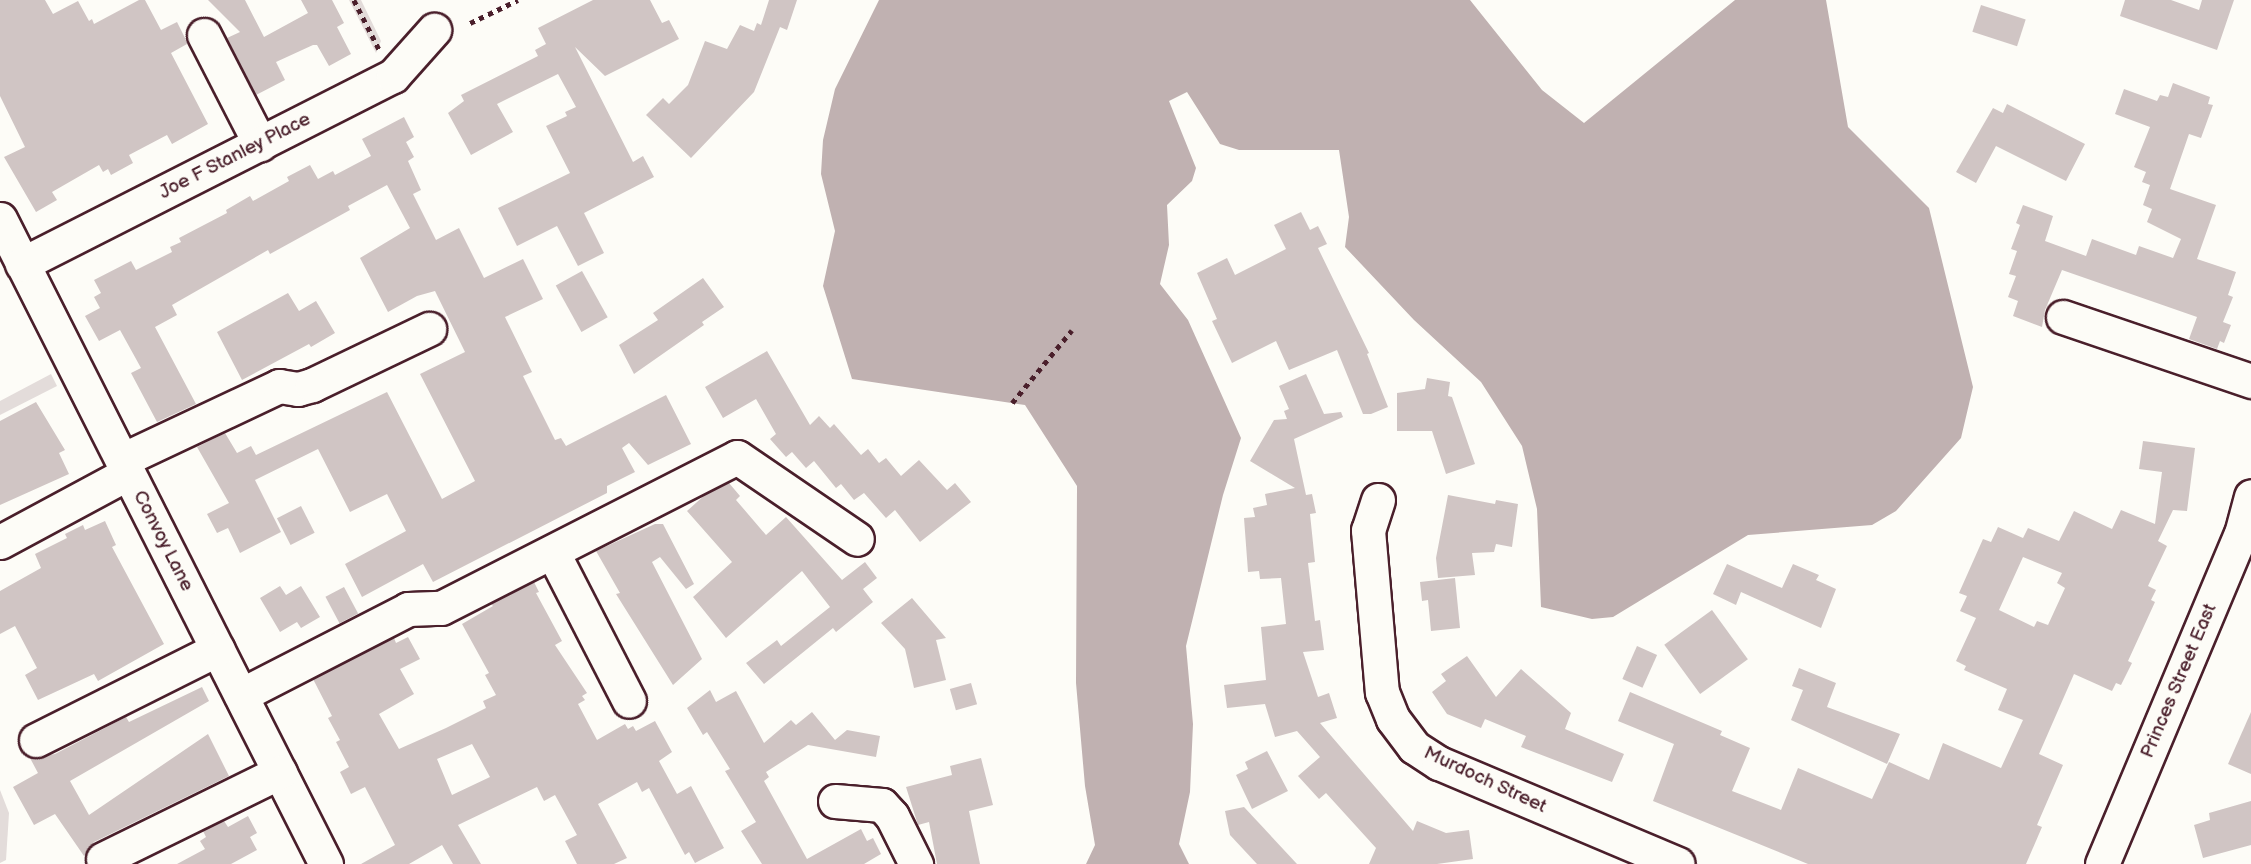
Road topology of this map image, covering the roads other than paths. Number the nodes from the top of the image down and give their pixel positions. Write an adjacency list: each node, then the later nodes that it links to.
1 (434, 30): 3 (street, Joe F Stanley Place)
2 (204, 35): 3 (street)
3 (260, 144): 5 (street, Joe F Stanley Place)
4 (1, 224): 5 (street, Convoy Lane)
5 (22, 264): 9 (street, Convoy Lane)
6 (2063, 317): 8 (street)
7 (429, 329): 9 (street)
8 (2251, 381)
9 (125, 467): 13 (street); 15 (street, Convoy Lane)
10 (2251, 496): 25 (street, Princes Street East)
11 (1378, 500): 24 (street, Murdoch Street)
12 (857, 539): 14 (street)
13 (0, 542)
14 (553, 553): 16 (street); 17 (street)
15 (218, 649): 16 (street, Convoy Lane); 18 (street)
16 (242, 695): 19 (street, Convoy Lane)
17 (629, 701)
18 (36, 740)
19 (280, 772): 21 (street); 22 (street, Convoy Lane)
20 (835, 801): 23 (street)
21 (103, 859)
22 (326, 864)
23 (916, 864)
24 (1678, 864)
25 (2102, 864)

